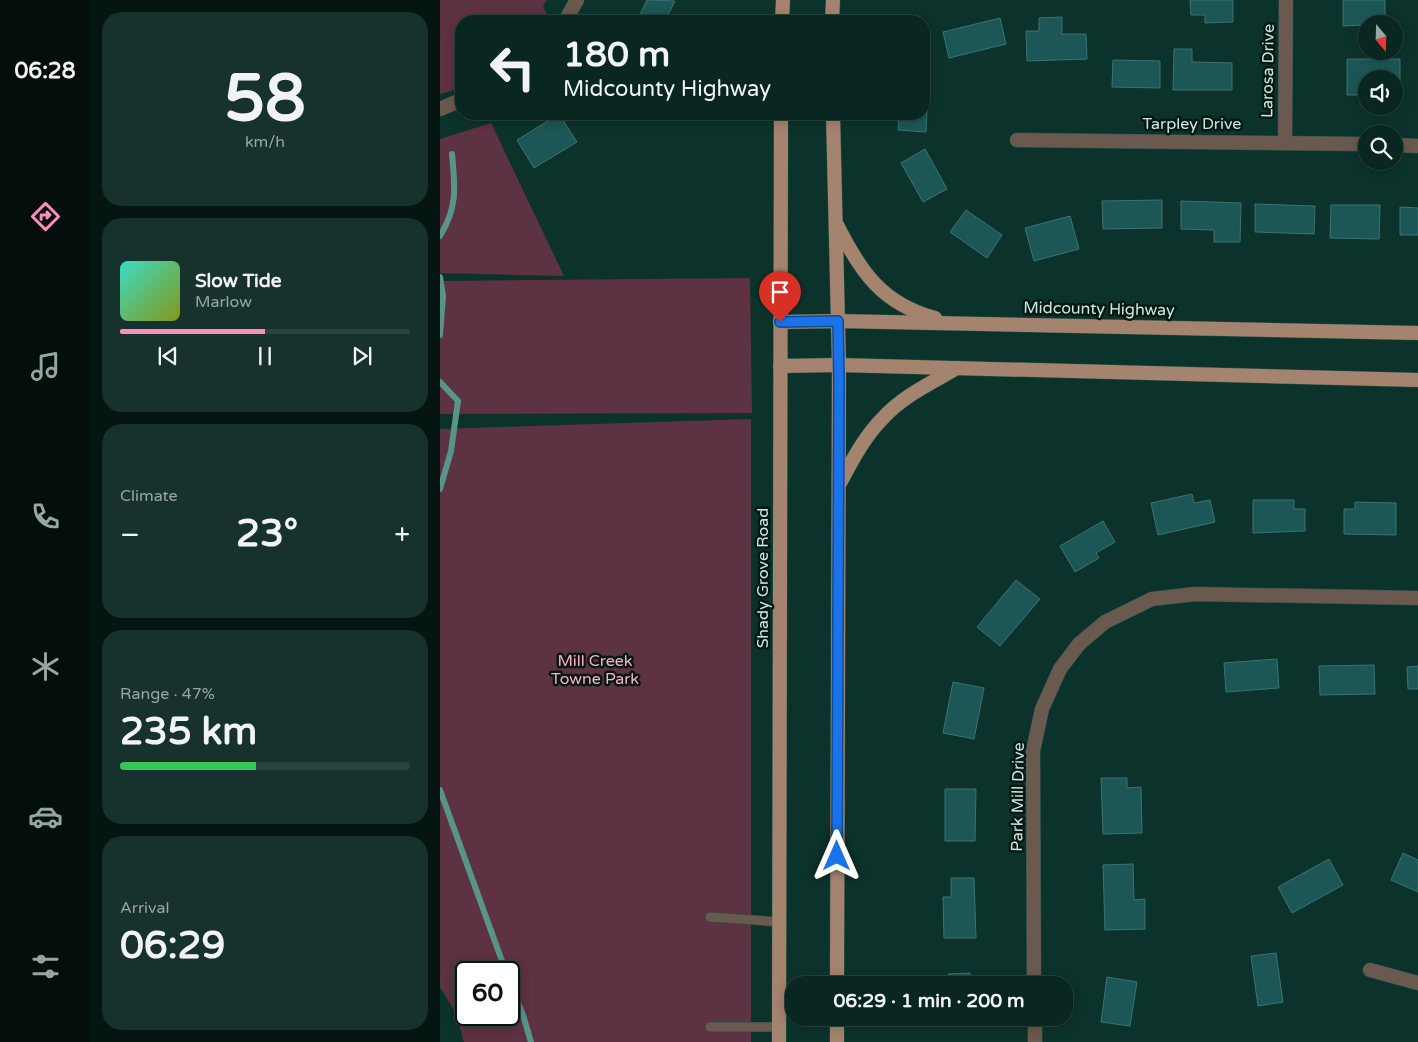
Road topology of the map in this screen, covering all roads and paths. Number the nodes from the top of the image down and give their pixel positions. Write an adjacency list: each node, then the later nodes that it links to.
1 (577, 0): 5 (street)
2 (783, 0): 6 (main road)
3 (834, 0): 7 (main road)
4 (1286, 0): 13 (street, Larosa Drive)
5 (568, 15)
6 (782, 15)
7 (833, 15)
8 (455, 103): 9 (street)
9 (440, 109)
10 (781, 120): 19 (main road, Shady Grove Road)
11 (833, 120): 17 (main road)
12 (1017, 140): 13 (street, Tarpley Drive)
13 (1284, 142): 14 (street, Tarpley Drive)
14 (1358, 144)
15 (1403, 145): 16 (street)
16 (1418, 146)
17 (835, 222): 18 (main road); 20 (main road)
18 (838, 321): 19 (main road, Midcounty Highway); 20 (main road, Midcounty Highway); 22 (main road)
19 (780, 322): 23 (main road, Shady Grove Road)
20 (955, 324): 21 (main road, Midcounty Highway)
21 (1418, 333)
22 (839, 365): 23 (main road); 24 (main road); 26 (main road)
23 (780, 366): 29 (main road, Shady Grove Road)
24 (958, 368): 25 (main road); 26 (main road)
25 (1418, 380)
26 (839, 486): 31 (main road)
27 (1418, 598): 32 (street, Park Mill Drive)
28 (710, 917): 29 (lane)
29 (781, 922): 37 (main road, Shady Grove Road)
30 (1370, 970): 33 (street)
31 (837, 976)
32 (1034, 976)
33 (1418, 983)
34 (837, 1026): 39 (main road)
35 (1034, 1026): 40 (street)
36 (710, 1027): 37 (lane)
37 (780, 1027): 38 (main road, Shady Grove Road)
38 (780, 1042)
39 (837, 1042)
40 (1035, 1042)

